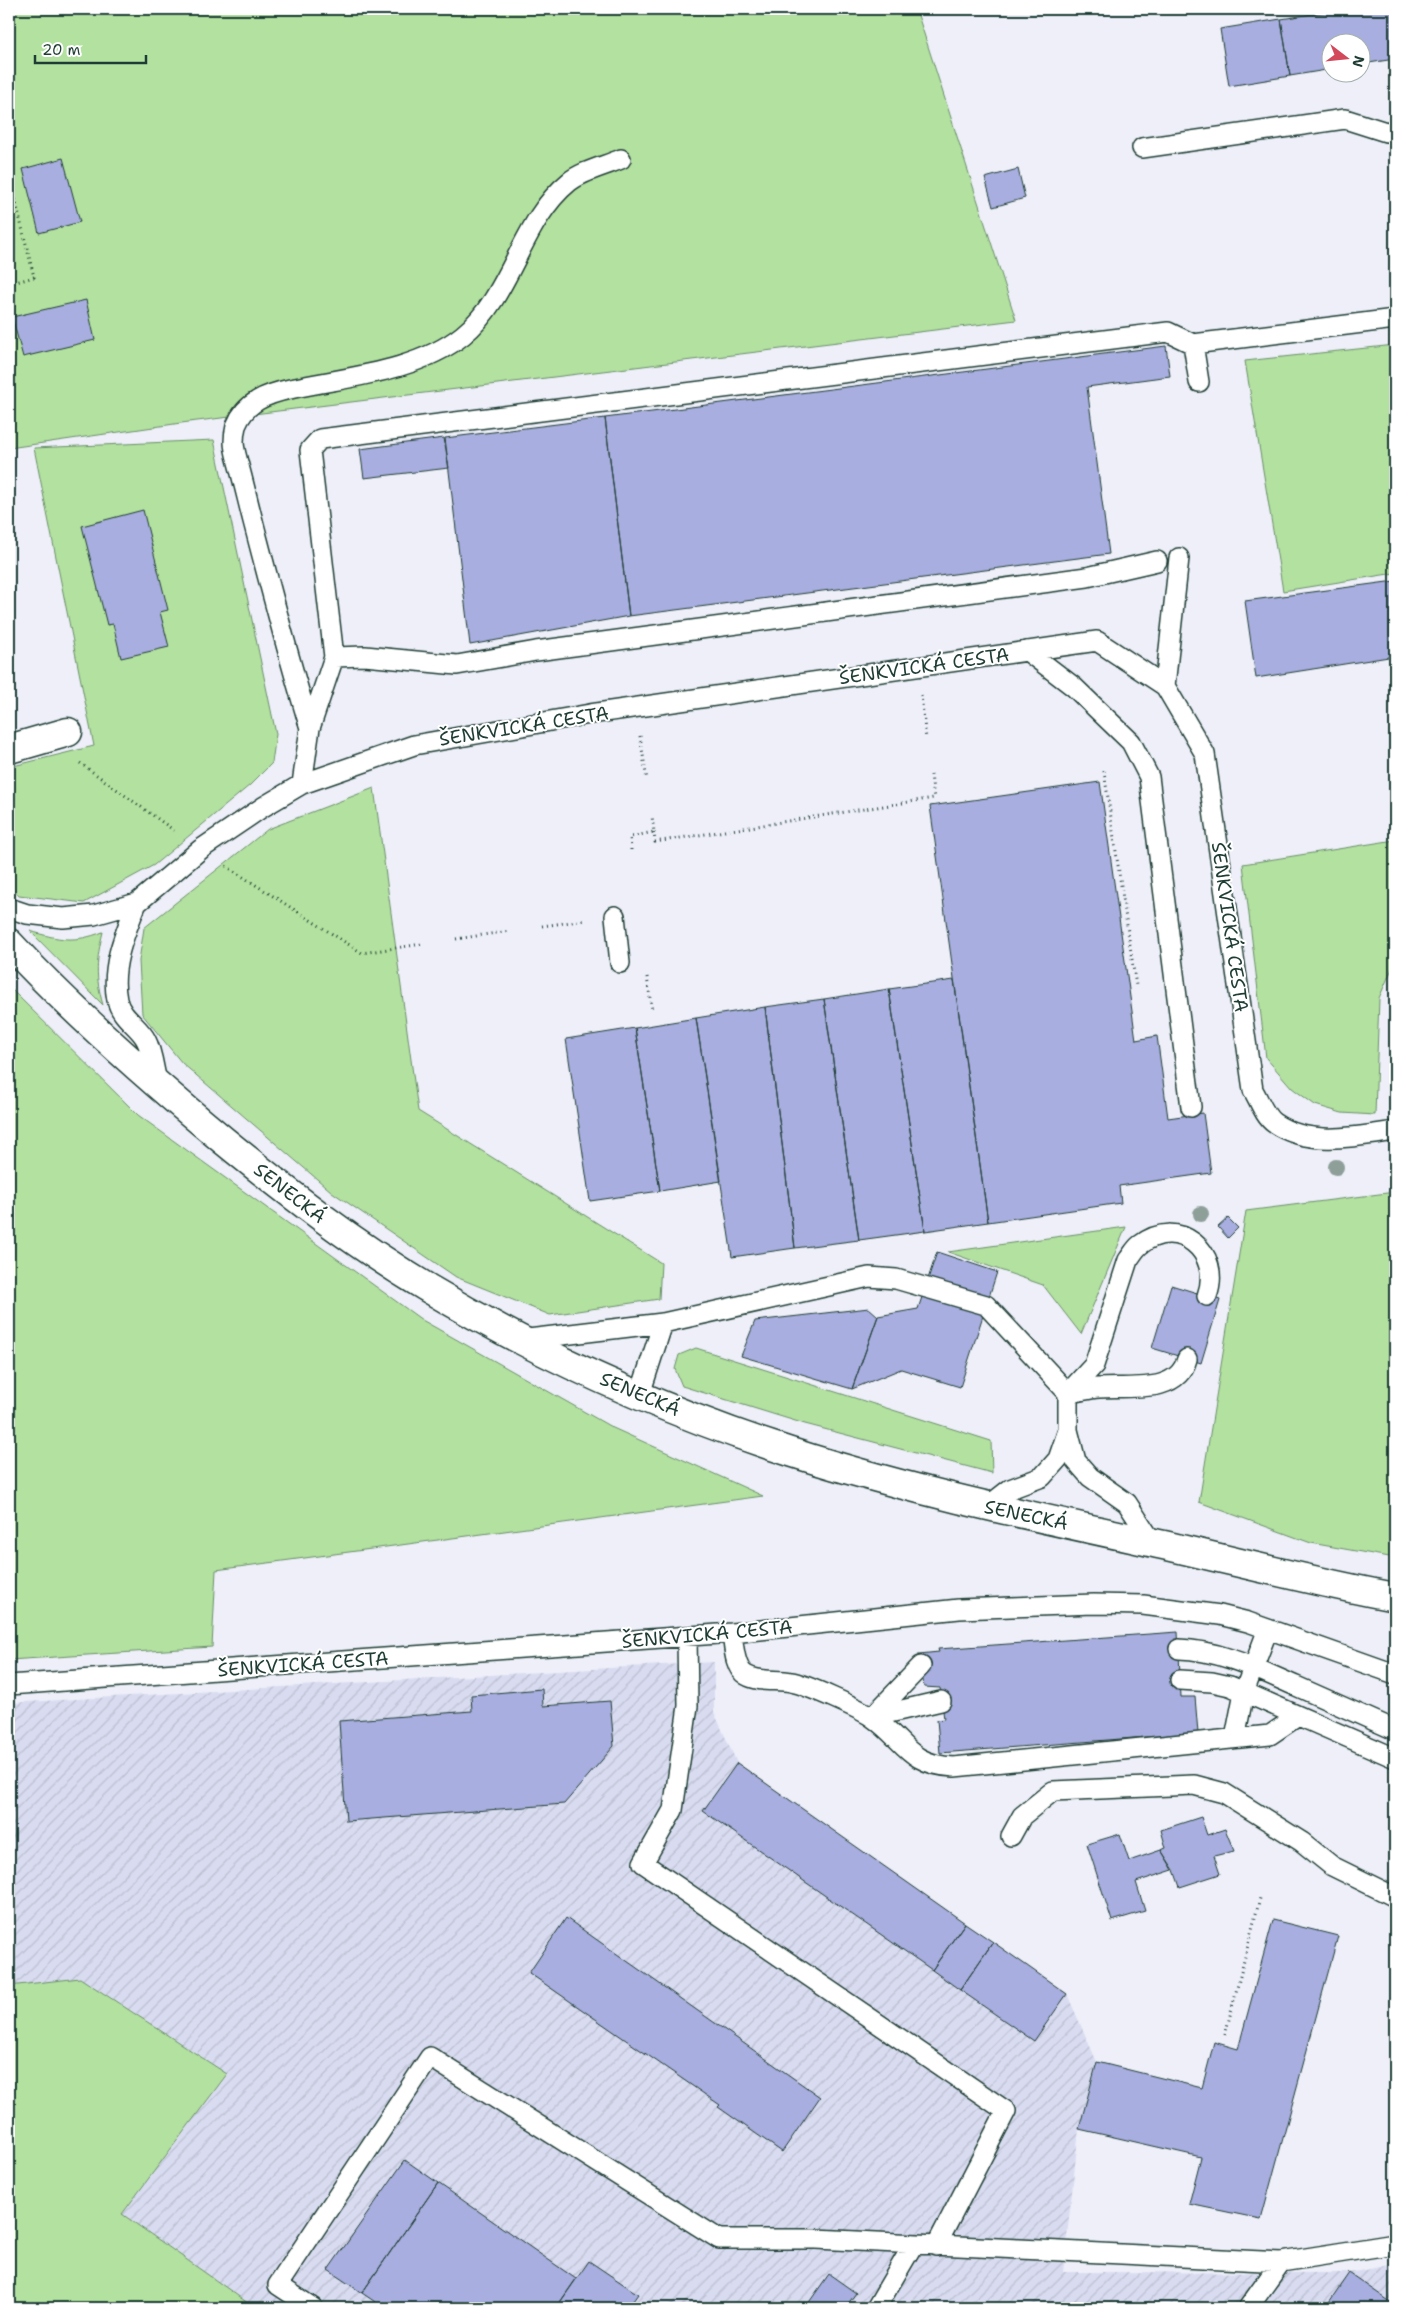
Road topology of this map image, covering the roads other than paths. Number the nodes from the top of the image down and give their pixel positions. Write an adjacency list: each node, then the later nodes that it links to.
1 (1395, 130): 2 (lane)
2 (1142, 148)
3 (620, 159): 12 (lane)
4 (1395, 319): 5 (lane)
5 (1193, 344): 6 (lane); 10 (lane)
6 (1199, 382)
7 (1179, 558): 11 (lane)
8 (1157, 561): 10 (lane)
9 (1027, 651): 11 (lane, ŠENKVICKÁ CESTA); 15 (lane, ŠENKVICKÁ CESTA); 22 (lane)
10 (334, 657): 12 (lane)
11 (1165, 686): 23 (lane, ŠENKVICKÁ CESTA)
12 (310, 728): 15 (lane)
13 (68, 732): 14 (main road)
14 (9, 749)
15 (302, 784): 16 (lane, ŠENKVICKÁ CESTA)
16 (138, 903): 17 (lane); 21 (lane)
17 (9, 908)
18 (615, 916): 20 (lane)
19 (9, 943): 21 (main road, SENECKÁ)
20 (620, 963)
21 (158, 1086): 26 (main road, SENECKÁ)
22 (1191, 1107)
23 (1395, 1131)
24 (1207, 1296): 28 (lane)
25 (663, 1323): 26 (lane); 28 (lane); 29 (lane)
26 (520, 1340): 29 (main road, SENECKÁ)
27 (1187, 1359): 28 (lane)
28 (1068, 1393): 30 (lane)
29 (640, 1394): 31 (main road, SENECKÁ)
30 (1068, 1430): 31 (lane); 32 (lane)
31 (987, 1507): 32 (main road, SENECKÁ)
32 (1153, 1543): 33 (main road, SENECKÁ)
33 (1395, 1597)
34 (1268, 1630): 35 (lane, ŠENKVICKÁ CESTA); 39 (lane); 40 (lane, ŠENKVICKÁ CESTA)
35 (732, 1633): 36 (lane, ŠENKVICKÁ CESTA); 46 (lane)
36 (687, 1636): 42 (lane, ŠENKVICKÁ CESTA); 54 (lane)
37 (1179, 1649): 39 (lane)
38 (921, 1666): 46 (lane)
39 (1254, 1668): 43 (lane); 47 (lane)
40 (1395, 1674)
41 (1180, 1680): 43 (lane)
42 (9, 1685)
43 (1244, 1692): 45 (lane); 48 (lane)
44 (942, 1701): 46 (lane)
45 (1298, 1716): 48 (lane); 49 (lane)
46 (872, 1717): 48 (lane)
47 (1395, 1730)
48 (1235, 1738)
49 (1395, 1758)
50 (1011, 1836): 51 (lane)
51 (1395, 1897)
52 (1395, 2244): 55 (lane)
53 (913, 2245): 54 (lane); 56 (lane); 57 (lane)
54 (936, 2246): 55 (lane)
55 (1281, 2262): 58 (lane)
56 (313, 2308)
57 (876, 2308)
58 (1248, 2308)

